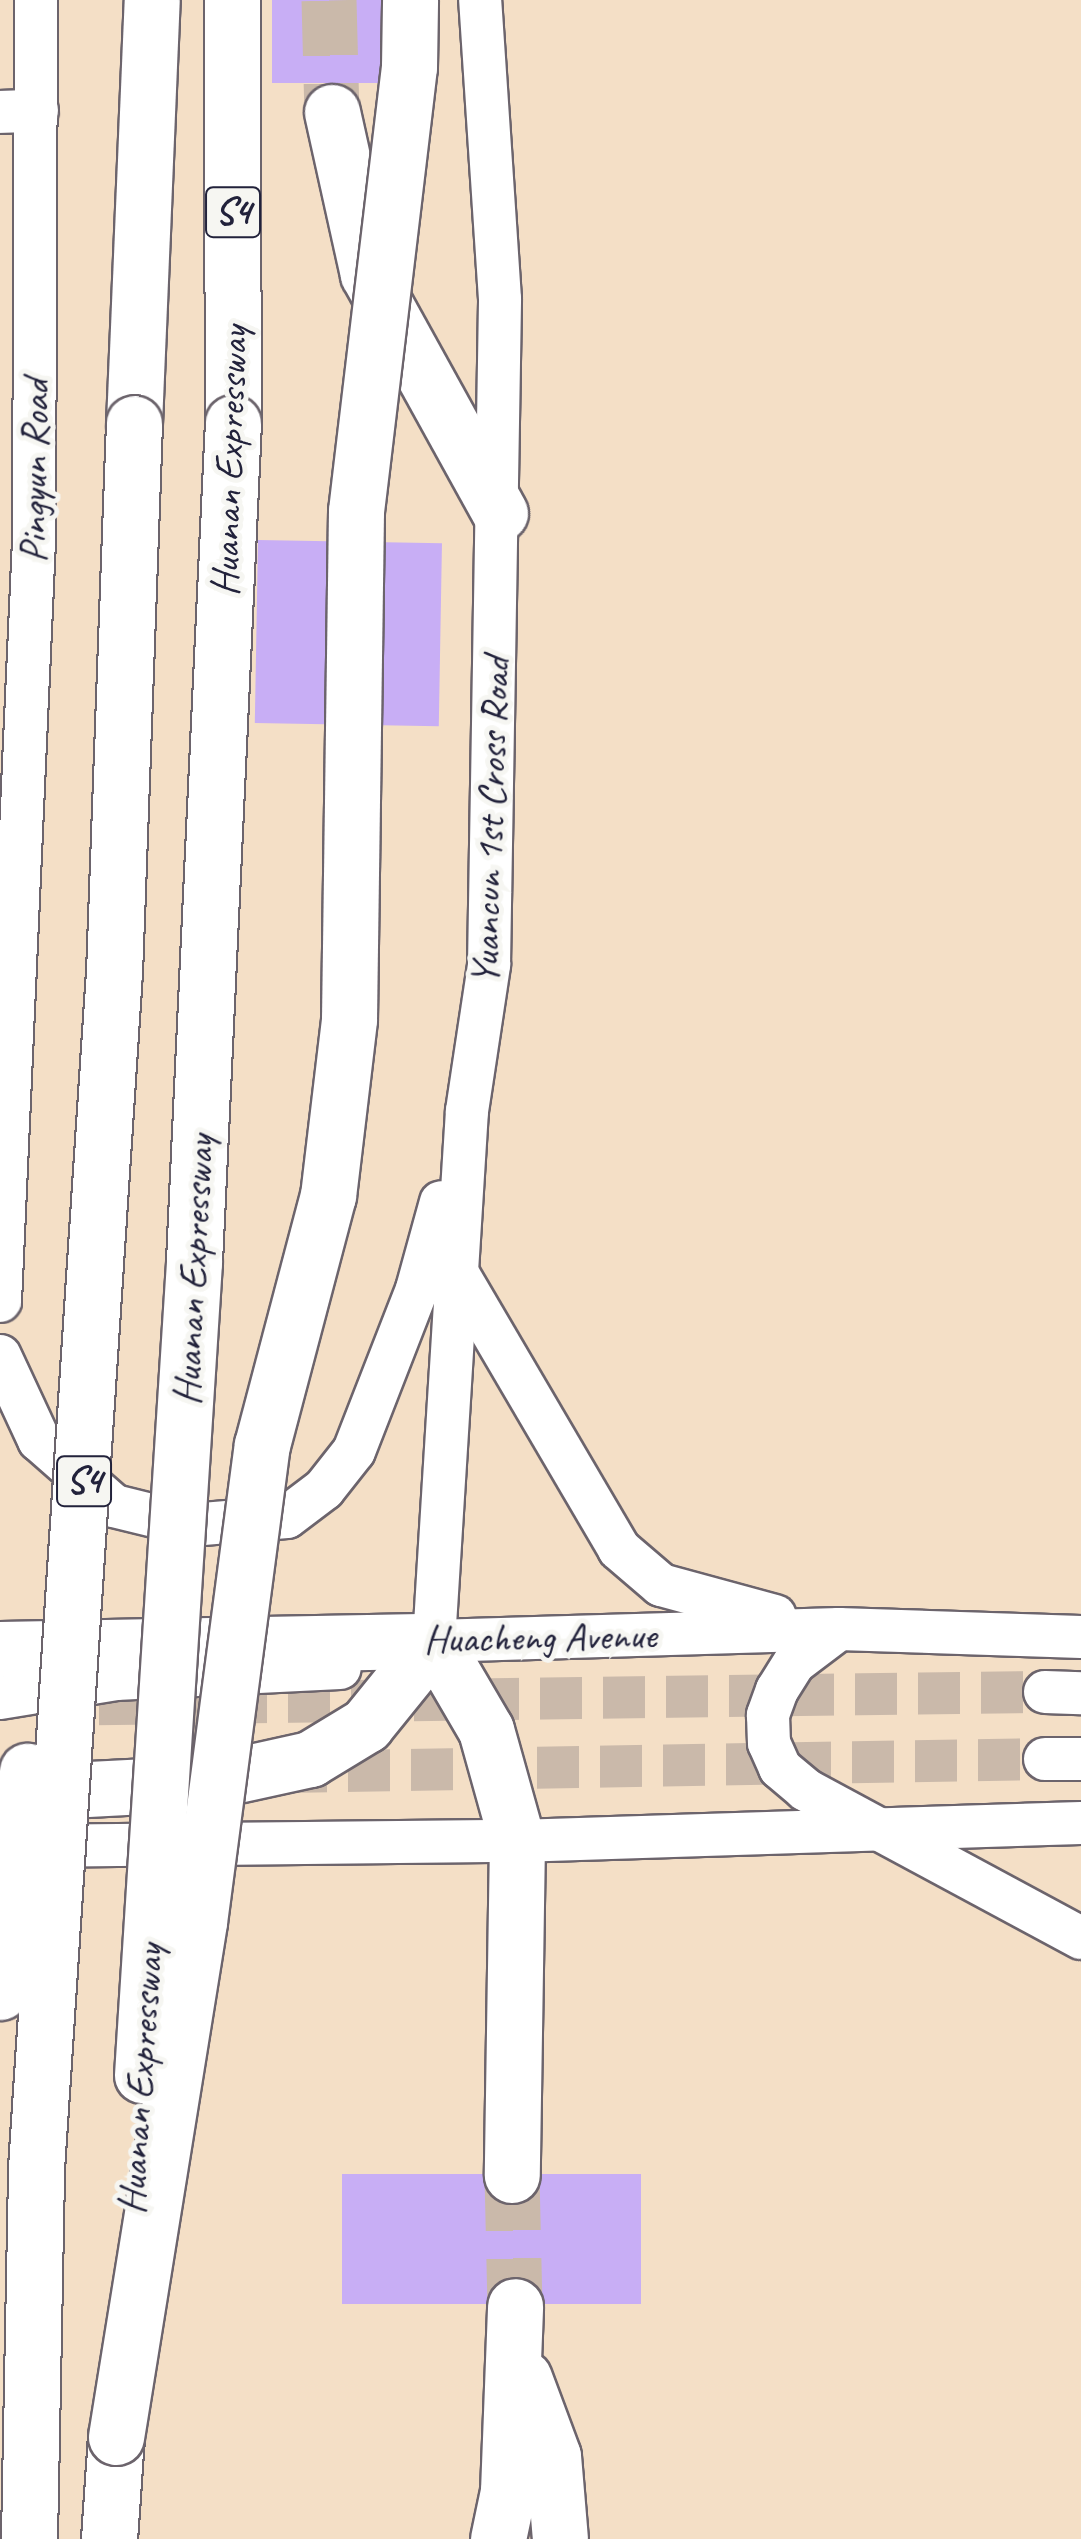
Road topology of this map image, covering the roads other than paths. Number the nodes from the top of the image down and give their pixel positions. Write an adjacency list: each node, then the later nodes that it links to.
1 (36, 0): 7 (street, Pingyun Road)
2 (133, 0): 9 (main road)
3 (152, 0): 9 (main road, S4)
4 (232, 0): 29 (main road, Huanan Expressway / S4, bridge)
5 (410, 0): 29 (main road, bridge)
6 (480, 0): 10 (street, Yuancun 1st Cross Road)
7 (19, 112): 13 (street, Pingyun Road)
8 (332, 112): 10 (main road)
9 (134, 423): 15 (main road, S4, bridge)
10 (500, 514): 11 (street, Yuancun 1st Cross Road)
11 (467, 1111): 12 (street, Yuancun 1st Cross Road); 14 (street)
12 (455, 1269): 16 (street); 18 (street, Yuancun 1st Cross Road)
13 (0, 1301)
14 (0, 1356)
15 (82, 1520): 27 (main road, bridge); 30 (main road, S4, bridge)
16 (839, 1630): 17 (street, Huacheng Avenue); 18 (street, Huacheng Avenue); 23 (street)
17 (1081, 1636)
18 (434, 1641): 19 (main road, Huacheng Avenue); 20 (street); 21 (main road); 24 (main road)
19 (0, 1649)
20 (0, 1698)
21 (0, 1793)
22 (1081, 1823): 23 (street)
23 (886, 1828): 24 (street); 26 (street)
24 (517, 1841): 25 (street); 28 (main road)
25 (0, 1847)
26 (1081, 1938)
27 (0, 1992)
28 (512, 2175)
29 (116, 2437): 31 (main road, Huanan Expressway / S4)
30 (29, 2539)
31 (109, 2539)
32 (498, 2539): 33 (main road)
33 (560, 2539)

